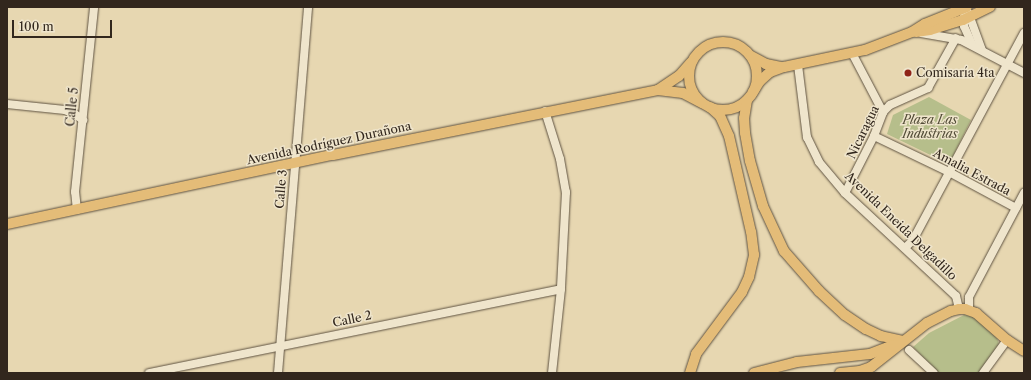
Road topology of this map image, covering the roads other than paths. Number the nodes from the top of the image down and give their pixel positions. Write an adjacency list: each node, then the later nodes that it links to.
1 (94, 7): 23 (street, Calle 5)
2 (308, 7): 25 (street, Calle 3)
3 (990, 7): 4 (main road)
4 (966, 12): 5 (main road); 8 (street); 9 (street)
5 (912, 32): 7 (street); 10 (main road)
6 (1024, 33): 13 (street)
7 (956, 38): 8 (street); 22 (street, Nicaragua)
8 (972, 44): 9 (street)
9 (982, 50): 13 (street)
10 (852, 53): 14 (main road); 22 (street)
11 (750, 55): 12 (main road); 15 (main road); 18 (main road)
12 (695, 57): 17 (main road); 20 (main road)
13 (1007, 64): 16 (street); 26 (street)
14 (798, 65): 15 (main road); 27 (street, Avenida Eneida Delgadillo)
15 (784, 67): 18 (main road)
16 (1024, 73)
17 (658, 90): 20 (main road); 21 (main road, Avenida Rodríguez Durañona)
18 (750, 96): 20 (main road); 36 (main road)
19 (7, 104): 23 (street)
20 (706, 105): 44 (main road)
21 (545, 111): 25 (main road, Avenida Rodríguez Durañona); 33 (street)
22 (883, 112): 24 (street, Nicaragua)
23 (82, 120): 30 (street, Calle 5)
24 (874, 136): 26 (street, Amalia Estrada); 27 (street, Nicaragua)
25 (295, 162): 30 (main road, Avenida Rodríguez Durañona); 37 (street, Calle 3)
26 (949, 172): 29 (street, Amalia Estrada); 32 (street)
27 (845, 193): 32 (street, Avenida Eneida Delgadillo)
28 (1024, 193): 29 (street)
29 (1016, 208): 34 (street)
30 (77, 210): 31 (main road, Avenida Rodríguez Durañona)
31 (7, 224)
32 (905, 248): 34 (street, Avenida Eneida Delgadillo)
33 (561, 289): 37 (street, Calle 2); 43 (street)
34 (964, 310): 35 (main road); 36 (main road)
35 (1007, 340): 39 (main road); 50 (street)
36 (902, 341): 40 (main road); 45 (main road)
37 (280, 347): 41 (street, Calle 2); 42 (street, Calle 3)
38 (909, 350): 49 (street)
39 (1024, 351)
40 (876, 364): 47 (main road); 48 (street)
41 (149, 373)
42 (278, 373)
43 (552, 373)
44 (690, 373)
45 (754, 373)
46 (840, 373): 47 (main road)
47 (852, 373)
48 (870, 373)
49 (934, 373)
50 (983, 373)

